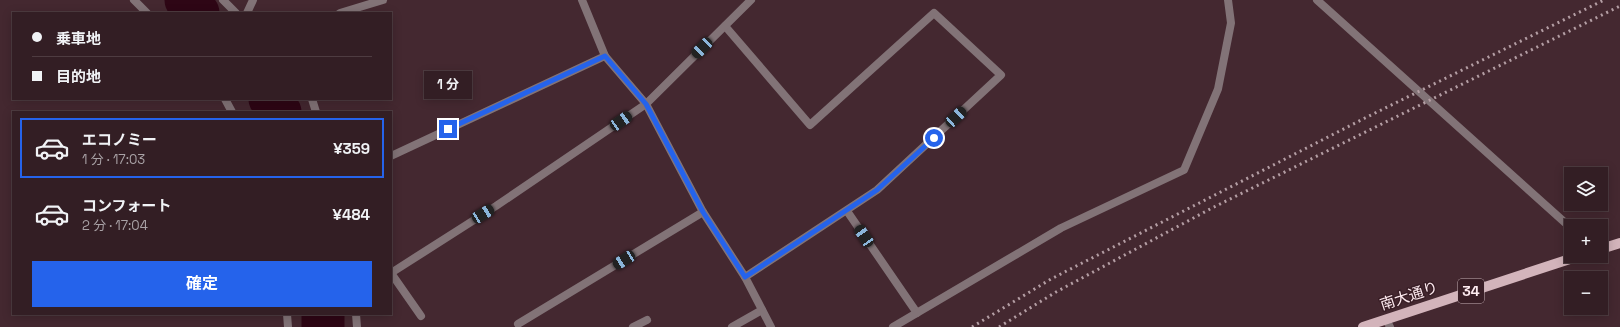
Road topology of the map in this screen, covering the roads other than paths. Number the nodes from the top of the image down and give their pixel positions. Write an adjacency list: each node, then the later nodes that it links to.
1 (134, 0): 9 (street)
2 (223, 0): 10 (street)
3 (253, 0): 11 (street)
4 (384, 0): 12 (street)
5 (582, 0): 14 (street)
6 (751, 0): 13 (street)
7 (1228, 0): 31 (street)
8 (1317, 0): 23 (street)
9 (146, 12)
10 (235, 12)
11 (247, 12)
12 (343, 12)
13 (725, 26): 17 (street); 21 (street)
14 (605, 56): 17 (street); 20 (street)
15 (226, 100): 18 (street)
16 (312, 100): 19 (street)
17 (646, 104): 22 (street); 27 (street)
18 (231, 111)
19 (316, 111)
20 (392, 156)
21 (847, 210): 29 (street); 31 (street)
22 (703, 212): 29 (street); 37 (street)
23 (1564, 222)
24 (1620, 243): 25 (main road)
25 (1608, 247)
26 (1564, 261): 36 (main road, 南大通り / 34)
27 (392, 272)
28 (392, 274): 34 (street)
29 (745, 277): 30 (street)
30 (762, 310): 41 (street); 42 (street)
31 (917, 313): 43 (street)
32 (287, 315): 38 (street)
33 (356, 315): 39 (street)
34 (421, 316)
35 (647, 320): 40 (street)
36 (1388, 323): 44 (main road, 南大通り / 34)
37 (518, 324)
38 (288, 327)
39 (357, 327)
40 (633, 327)
41 (732, 327)
42 (771, 327)
43 (893, 327)
44 (1362, 327)

